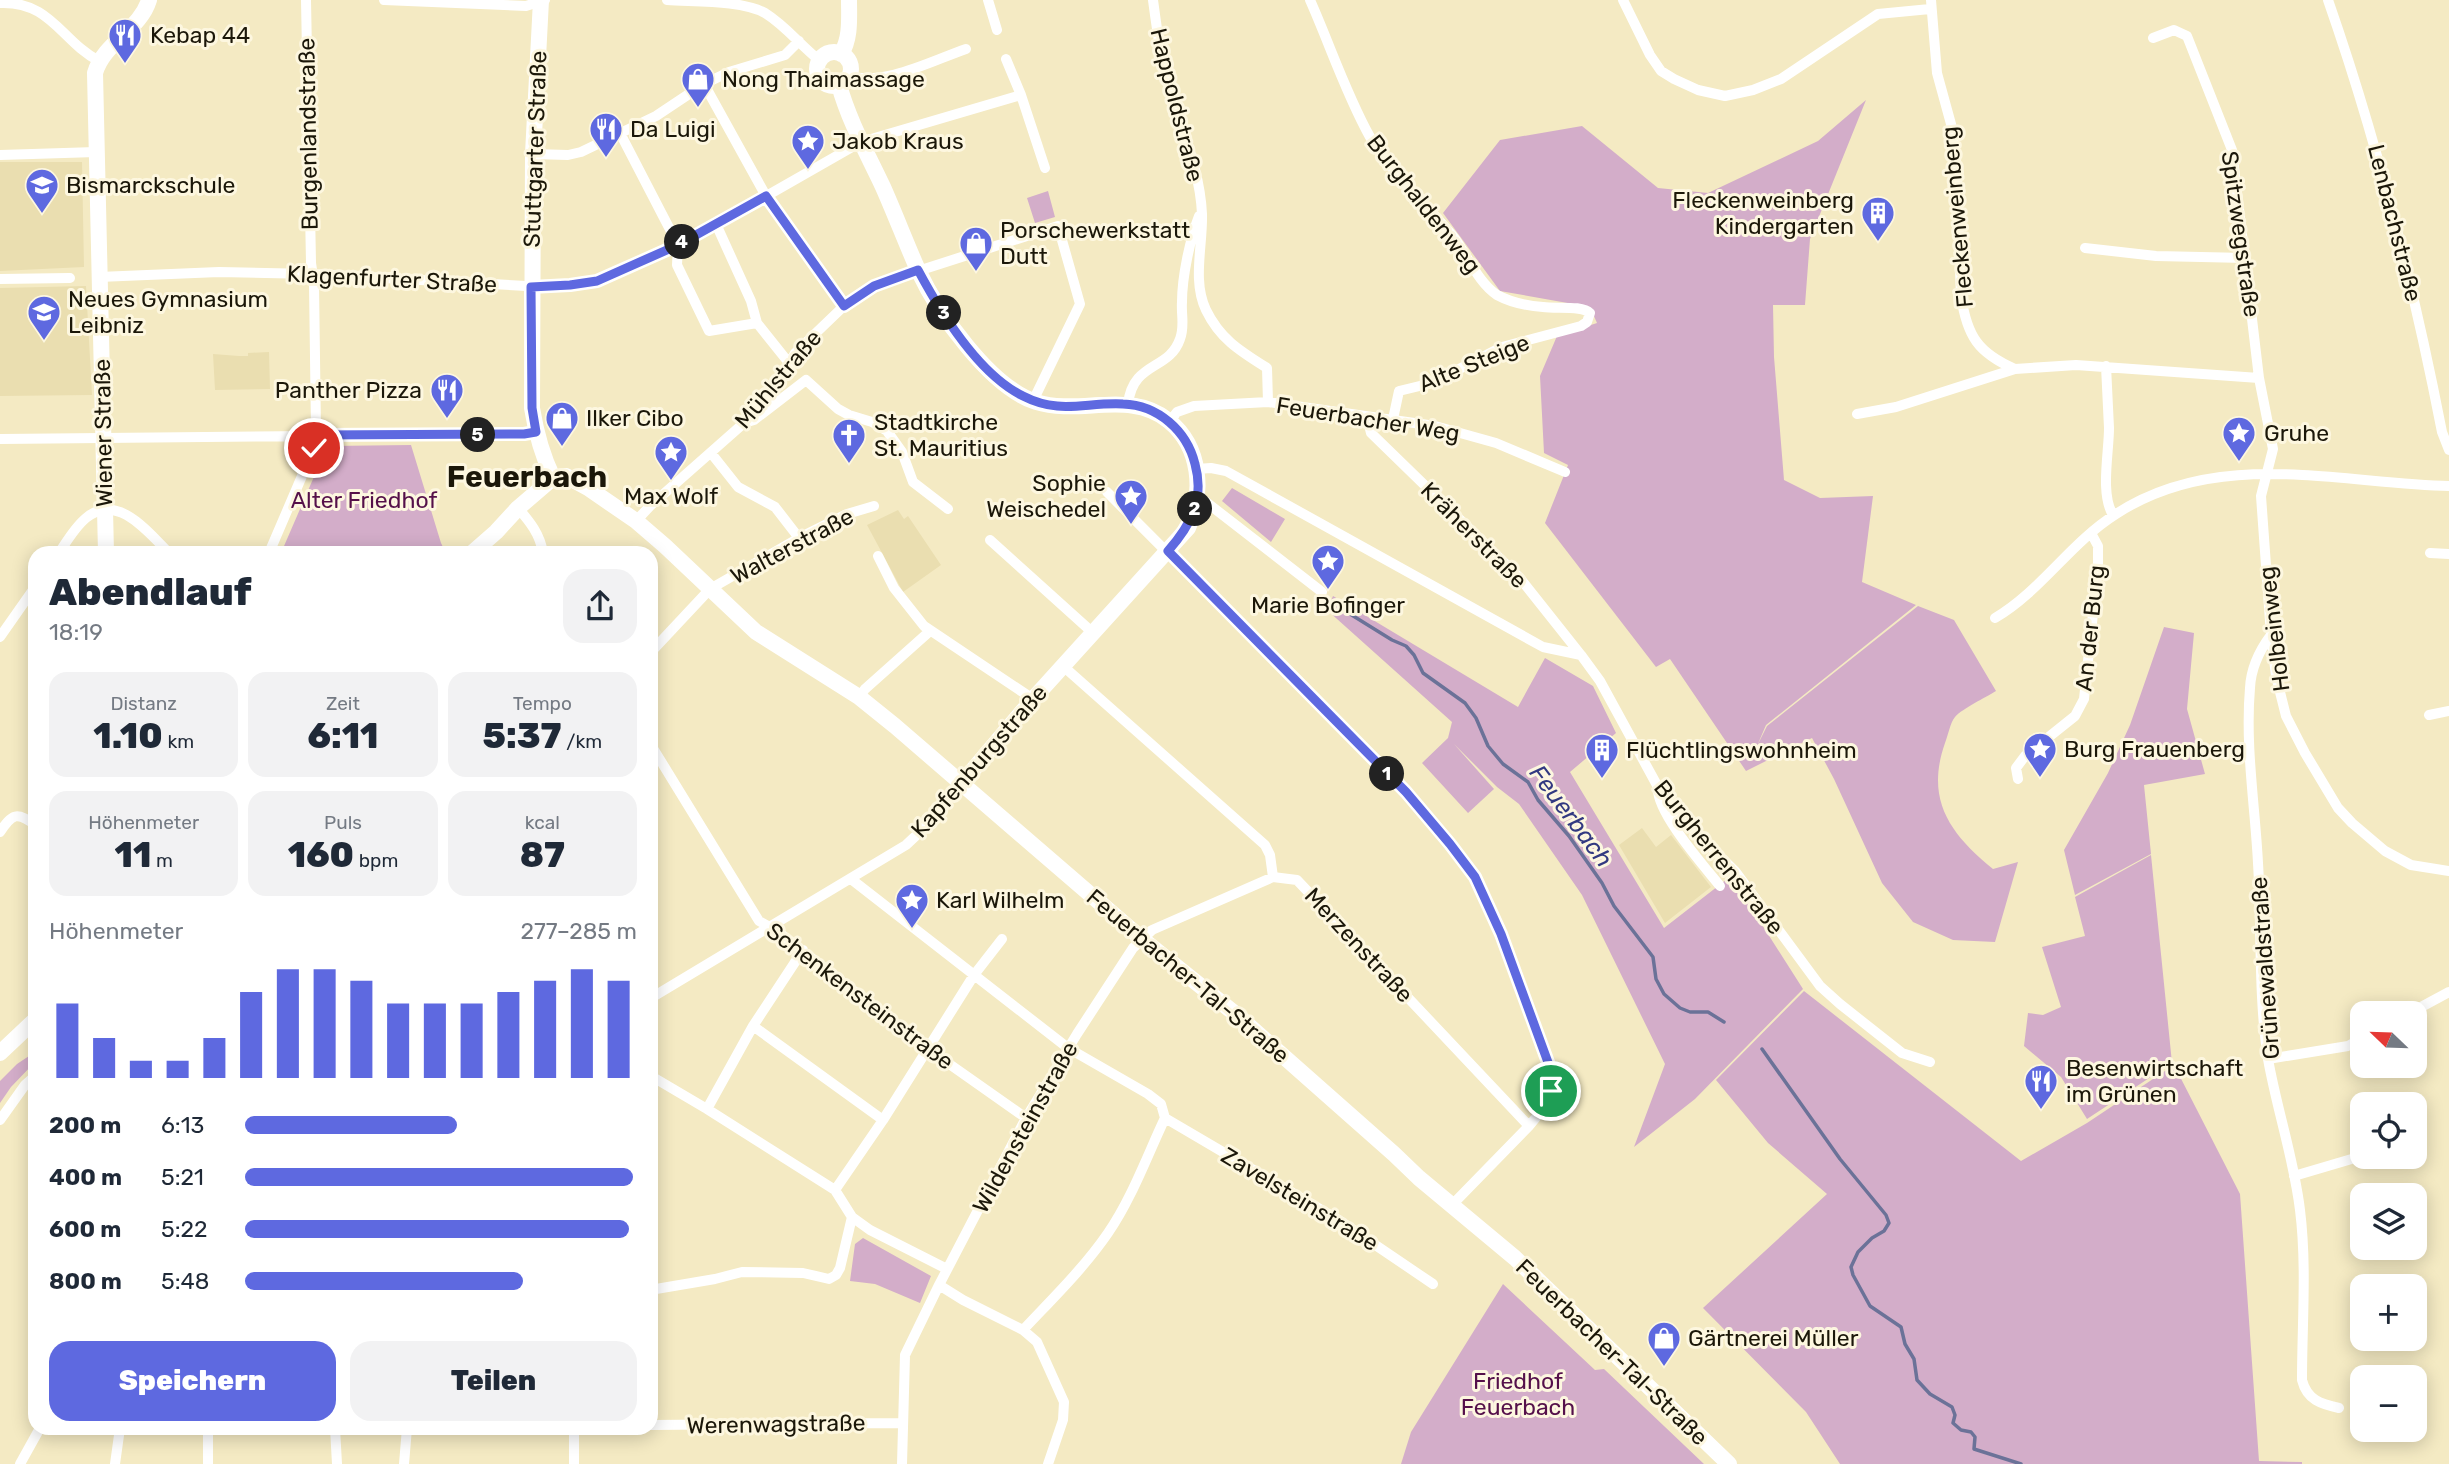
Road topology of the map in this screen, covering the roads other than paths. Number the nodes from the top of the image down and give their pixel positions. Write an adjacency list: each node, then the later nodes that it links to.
1 (149, 0): 23 (main road)
2 (306, 0): 40 (street, Burgenlandstraße)
3 (384, 0): 11 (street)
4 (667, 0): 12 (street)
5 (849, 0): 20 (main road)
6 (988, 0): 16 (street)
7 (1153, 0): 34 (street, Happoldstraße)
8 (1310, 0): 46 (street, Burghaldenweg)
9 (1623, 0): 15 (street)
10 (2328, 0): 64 (street, Lenbachstraße)
11 (542, 1): 30 (main road, Stuttgarter Straße)
12 (684, 1): 14 (street)
13 (0, 3): 23 (street)
14 (747, 3): 18 (street)
15 (1931, 5): 50 (street, Fleckenweinberg)
16 (997, 30)
17 (2152, 38): 38 (street, Spitzwegstraße)
18 (799, 41): 22 (street); 25 (street)
19 (966, 49): 24 (street)
20 (841, 54): 22 (main road); 24 (main road)
21 (1006, 59): 26 (street)
22 (819, 60): 24 (main road)
23 (99, 61): 29 (main road, Wiener Straße)
24 (844, 80): 28 (main road)
25 (704, 84): 27 (street); 33 (street)
26 (1021, 95): 28 (street, Klagenfurter Straße); 32 (street)
27 (621, 135): 30 (street); 36 (street)
28 (861, 142): 33 (street, Klagenfurter Straße); 39 (main road)
29 (96, 152): 31 (street); 41 (main road, Wiener Straße)
30 (533, 154): 44 (main road, Stuttgarter Straße)
31 (0, 155)
32 (1045, 168)
33 (766, 196): 35 (street, Klagenfurter Straße); 45 (street)
34 (1202, 211): 53 (street, Happoldstraße); 54 (street, Happoldstraße)
35 (716, 225): 36 (street, Klagenfurter Straße); 47 (street)
36 (678, 245): 44 (street, Klagenfurter Straße); 47 (street)
37 (2085, 248): 38 (street)
38 (2246, 258): 51 (street, Spitzwegstraße)
39 (918, 270): 45 (street, Mühlstraße); 52 (main road); 52 (street, Mühlstraße)
40 (312, 274): 41 (street, Klagenfurter Straße); 44 (street, Klagenfurter Straße); 61 (street, Burgenlandstraße)
41 (99, 277): 62 (main road, Wiener Straße)
42 (70, 278): 43 (street)
43 (0, 279)
44 (531, 287): 60 (main road, Stuttgarter Straße)
45 (844, 306): 48 (street, Mühlstraße)
46 (1572, 309): 57 (street, Alte Steige)
47 (757, 323): 48 (street)
48 (789, 363): 59 (street, Mühlstraße)
49 (2106, 366): 50 (street); 51 (street); 77 (street)
50 (2015, 369): 55 (street)
51 (2259, 378): 68 (street, Spitzwegstraße)
52 (1033, 401): 54 (main road)
53 (1268, 402): 56 (street, Feuerbacher Weg); 58 (street, Feuerbacher Weg)
54 (1128, 404): 58 (main road)
55 (1857, 414)
56 (1367, 417): 57 (street, Feuerbacher Weg); 101 (street, Kräherstraße)
57 (1393, 419): 67 (street, Feuerbacher Weg)
58 (1170, 421): 66 (main road)
59 (744, 423): 65 (street, Mühlstraße); 76 (street)
60 (536, 432): 61 (street); 69 (main road, Stuttgarter Straße)
61 (315, 435): 62 (street); 85 (street, Burgenlandstraße)
62 (104, 438): 63 (street); 75 (main road, Wiener Straße)
63 (0, 439)
64 (2449, 450)
65 (711, 453): 78 (street, Mühlstraße); 80 (street)
66 (1197, 469): 72 (main road, Kapfenburgstraße); 101 (street)
67 (1565, 472)
68 (2267, 474): 70 (street); 77 (street); 98 (street, Holbeinweg)
69 (553, 478): 74 (main road); 78 (main road, Feuerbacher-Tal-Straße)
70 (2449, 486)
71 (1107, 492): 88 (street)
72 (1197, 495): 88 (main road, Kapfenburgstraße); 93 (street)
73 (874, 506): 80 (street, Walterstraße)
74 (519, 508): 86 (main road); 87 (street)
75 (105, 509): 82 (street); 83 (main road, Wiener Straße); 84 (street)
76 (948, 509)
77 (2113, 515): 79 (street)
78 (636, 521): 92 (main road, Feuerbacher-Tal-Straße)
79 (2091, 533): 95 (street); 108 (street, An der Burg)
80 (799, 538): 92 (street, Walterstraße)
81 (990, 540): 97 (street)
82 (63, 546)
83 (106, 546)
84 (162, 546)
85 (273, 546)
86 (480, 546)
87 (542, 546)
88 (1168, 551): 97 (main road, Kapfenburgstraße); 140 (street)
89 (2430, 553): 90 (street)
90 (2449, 554)
91 (878, 556): 96 (street)
92 (710, 589): 100 (street, Walterstraße); 103 (main road, Feuerbacher-Tal-Straße)
93 (1322, 592)
94 (28, 597): 99 (street)
95 (1995, 618)
96 (930, 631): 103 (street); 104 (street)
97 (1092, 632): 102 (main road, Kapfenburgstraße)
98 (2271, 635): 113 (street, Holbeinweg); 131 (street, Grünewaldstraße)
99 (0, 637)
100 (658, 645)
101 (1581, 655): 110 (street, Burgherrenstraße)
102 (1063, 666): 104 (main road, Kapfenburgstraße); 114 (street)
103 (859, 697): 109 (main road, Feuerbacher-Tal-Straße)
104 (1033, 699): 109 (main road, Kapfenburgstraße)
105 (2449, 711): 106 (street)
106 (2429, 715)
107 (658, 756): 117 (street, Schenkensteinstraße)
108 (2018, 779)
109 (961, 784): 115 (street, Kapfenburgstraße); 119 (main road, Feuerbacher-Tal-Straße)
110 (1658, 787): 116 (street); 132 (street, Burgherrenstraße)
111 (28, 820): 112 (street)
112 (0, 832)
113 (2449, 871)
114 (1273, 877): 119 (street, Wildensteinstraße); 140 (street, Merzenstraße)
115 (851, 879): 117 (street, Kapfenburgstraße); 121 (street, Zavelsteinstraße)
116 (1720, 886)
117 (770, 926): 120 (street, Schenkensteinstraße); 123 (street, Kapfenburgstraße)
118 (1002, 939): 121 (street)
119 (1142, 939): 128 (street, Wildensteinstraße); 144 (main road, Feuerbacher-Tal-Straße)
120 (803, 950): 126 (street); 129 (street, Schenkensteinstraße)
121 (974, 975): 128 (street, Zavelsteinstraße); 129 (street)
122 (2449, 992): 124 (street)
123 (658, 994)
124 (2427, 1004)
125 (28, 1026): 130 (main road)
126 (753, 1026): 135 (street); 139 (street)
127 (2350, 1044): 131 (street)
128 (1068, 1048): 136 (street, Wildensteinstraße); 137 (street, Zavelsteinstraße)
129 (928, 1049): 136 (street, Schenkensteinstraße); 139 (street)
130 (0, 1052)
131 (2268, 1059): 142 (street, Grünewaldstraße)
132 (1930, 1062)
133 (658, 1080): 135 (street)
134 (28, 1082): 138 (street)
135 (707, 1109): 143 (street)
136 (1026, 1118): 146 (street, Wildensteinstraße)
137 (1165, 1118): 147 (street, Zavelsteinstraße); 150 (street)
138 (0, 1120)
139 (883, 1120): 143 (street)
140 (1529, 1126): 144 (street)
141 (2350, 1159): 142 (street)
142 (2294, 1176): 151 (street, Grünewaldstraße)
143 (835, 1190): 145 (street)
144 (1451, 1206): 168 (main road, Feuerbacher-Tal-Straße)
145 (852, 1217): 146 (street); 149 (street)
146 (947, 1269): 148 (street, Wildensteinstraße)
147 (1433, 1284)
148 (939, 1285): 150 (street); 152 (street, Wildensteinstraße)
149 (658, 1289)
150 (1023, 1330): 167 (street)
151 (2339, 1408)
152 (902, 1423): 153 (street, Werenwagstraße); 166 (street, Wildensteinstraße)
153 (658, 1426)
154 (36, 1435): 160 (street)
155 (119, 1435): 161 (street)
156 (208, 1435): 162 (street)
157 (335, 1435): 163 (street)
158 (406, 1435): 164 (street)
159 (574, 1435): 165 (street)
160 (20, 1464)
161 (115, 1464)
162 (208, 1464)
163 (337, 1464)
164 (404, 1464)
165 (574, 1464)
166 (902, 1464)
167 (1048, 1464)
168 (1728, 1464)

